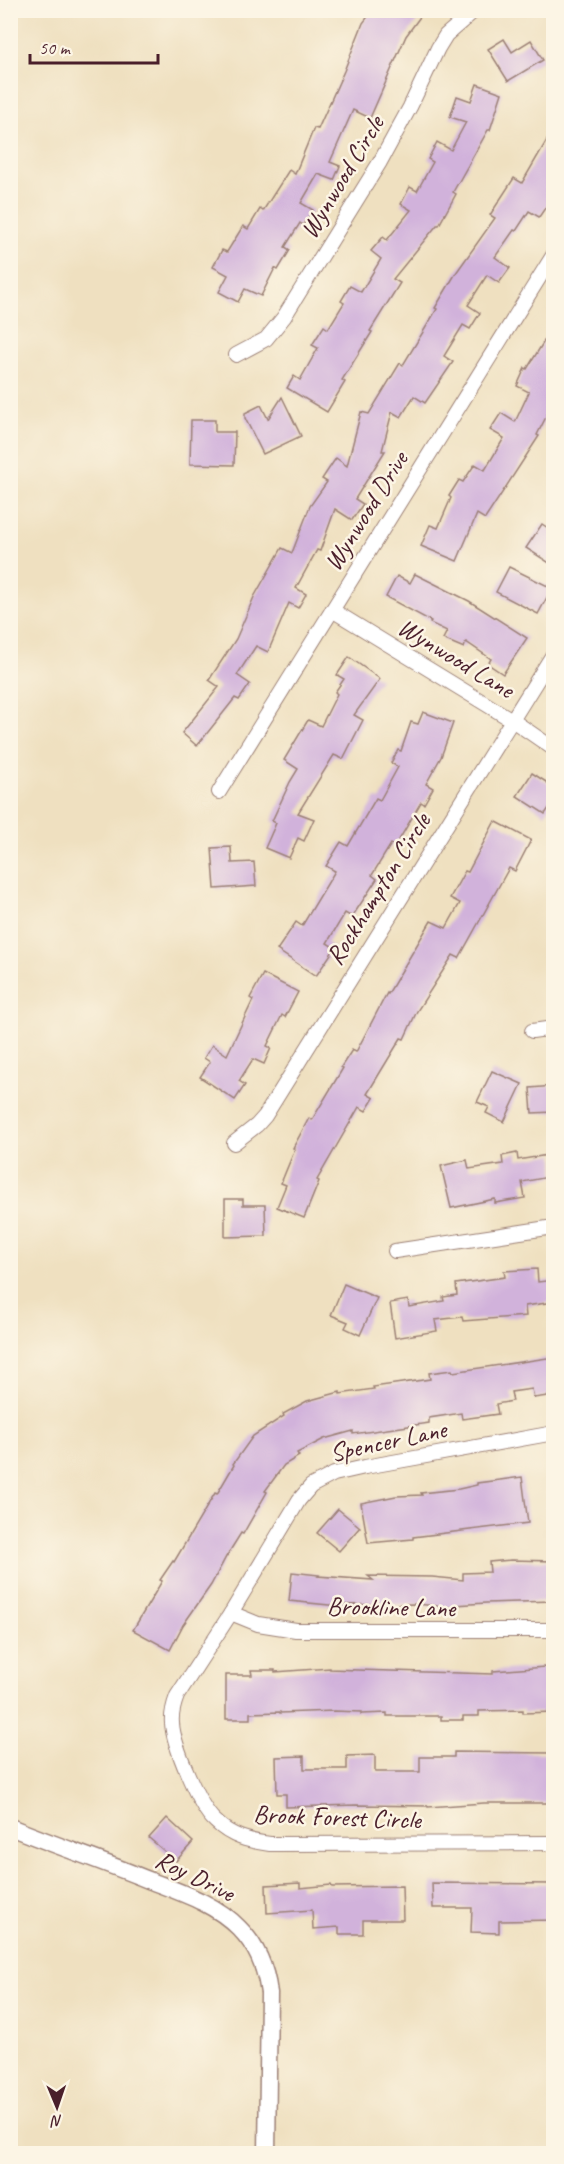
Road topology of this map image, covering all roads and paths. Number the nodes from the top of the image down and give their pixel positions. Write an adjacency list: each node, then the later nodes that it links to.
1 (475, 10): 3 (street, Wynwood Circle)
2 (554, 254): 4 (street, Wynwood Drive)
3 (236, 355)
4 (332, 610): 6 (street, Wynwood Lane); 8 (street, Wynwood Drive)
5 (554, 653): 6 (street, Rockhampton Circle)
6 (512, 720): 7 (street, Wynwood Lane); 11 (street, Rockhampton Circle)
7 (554, 749)
8 (219, 792)
9 (554, 1028): 10 (street)
10 (532, 1032)
11 (234, 1143)
12 (554, 1227): 13 (street)
13 (395, 1251)
14 (554, 1433): 15 (street, Spencer Lane)
15 (231, 1613): 16 (street, Brookline Lane); 18 (street, Brook Forest Circle)
16 (554, 1630)
17 (10, 1827): 19 (street, Roy Drive)
18 (554, 1844)
19 (267, 2154)

